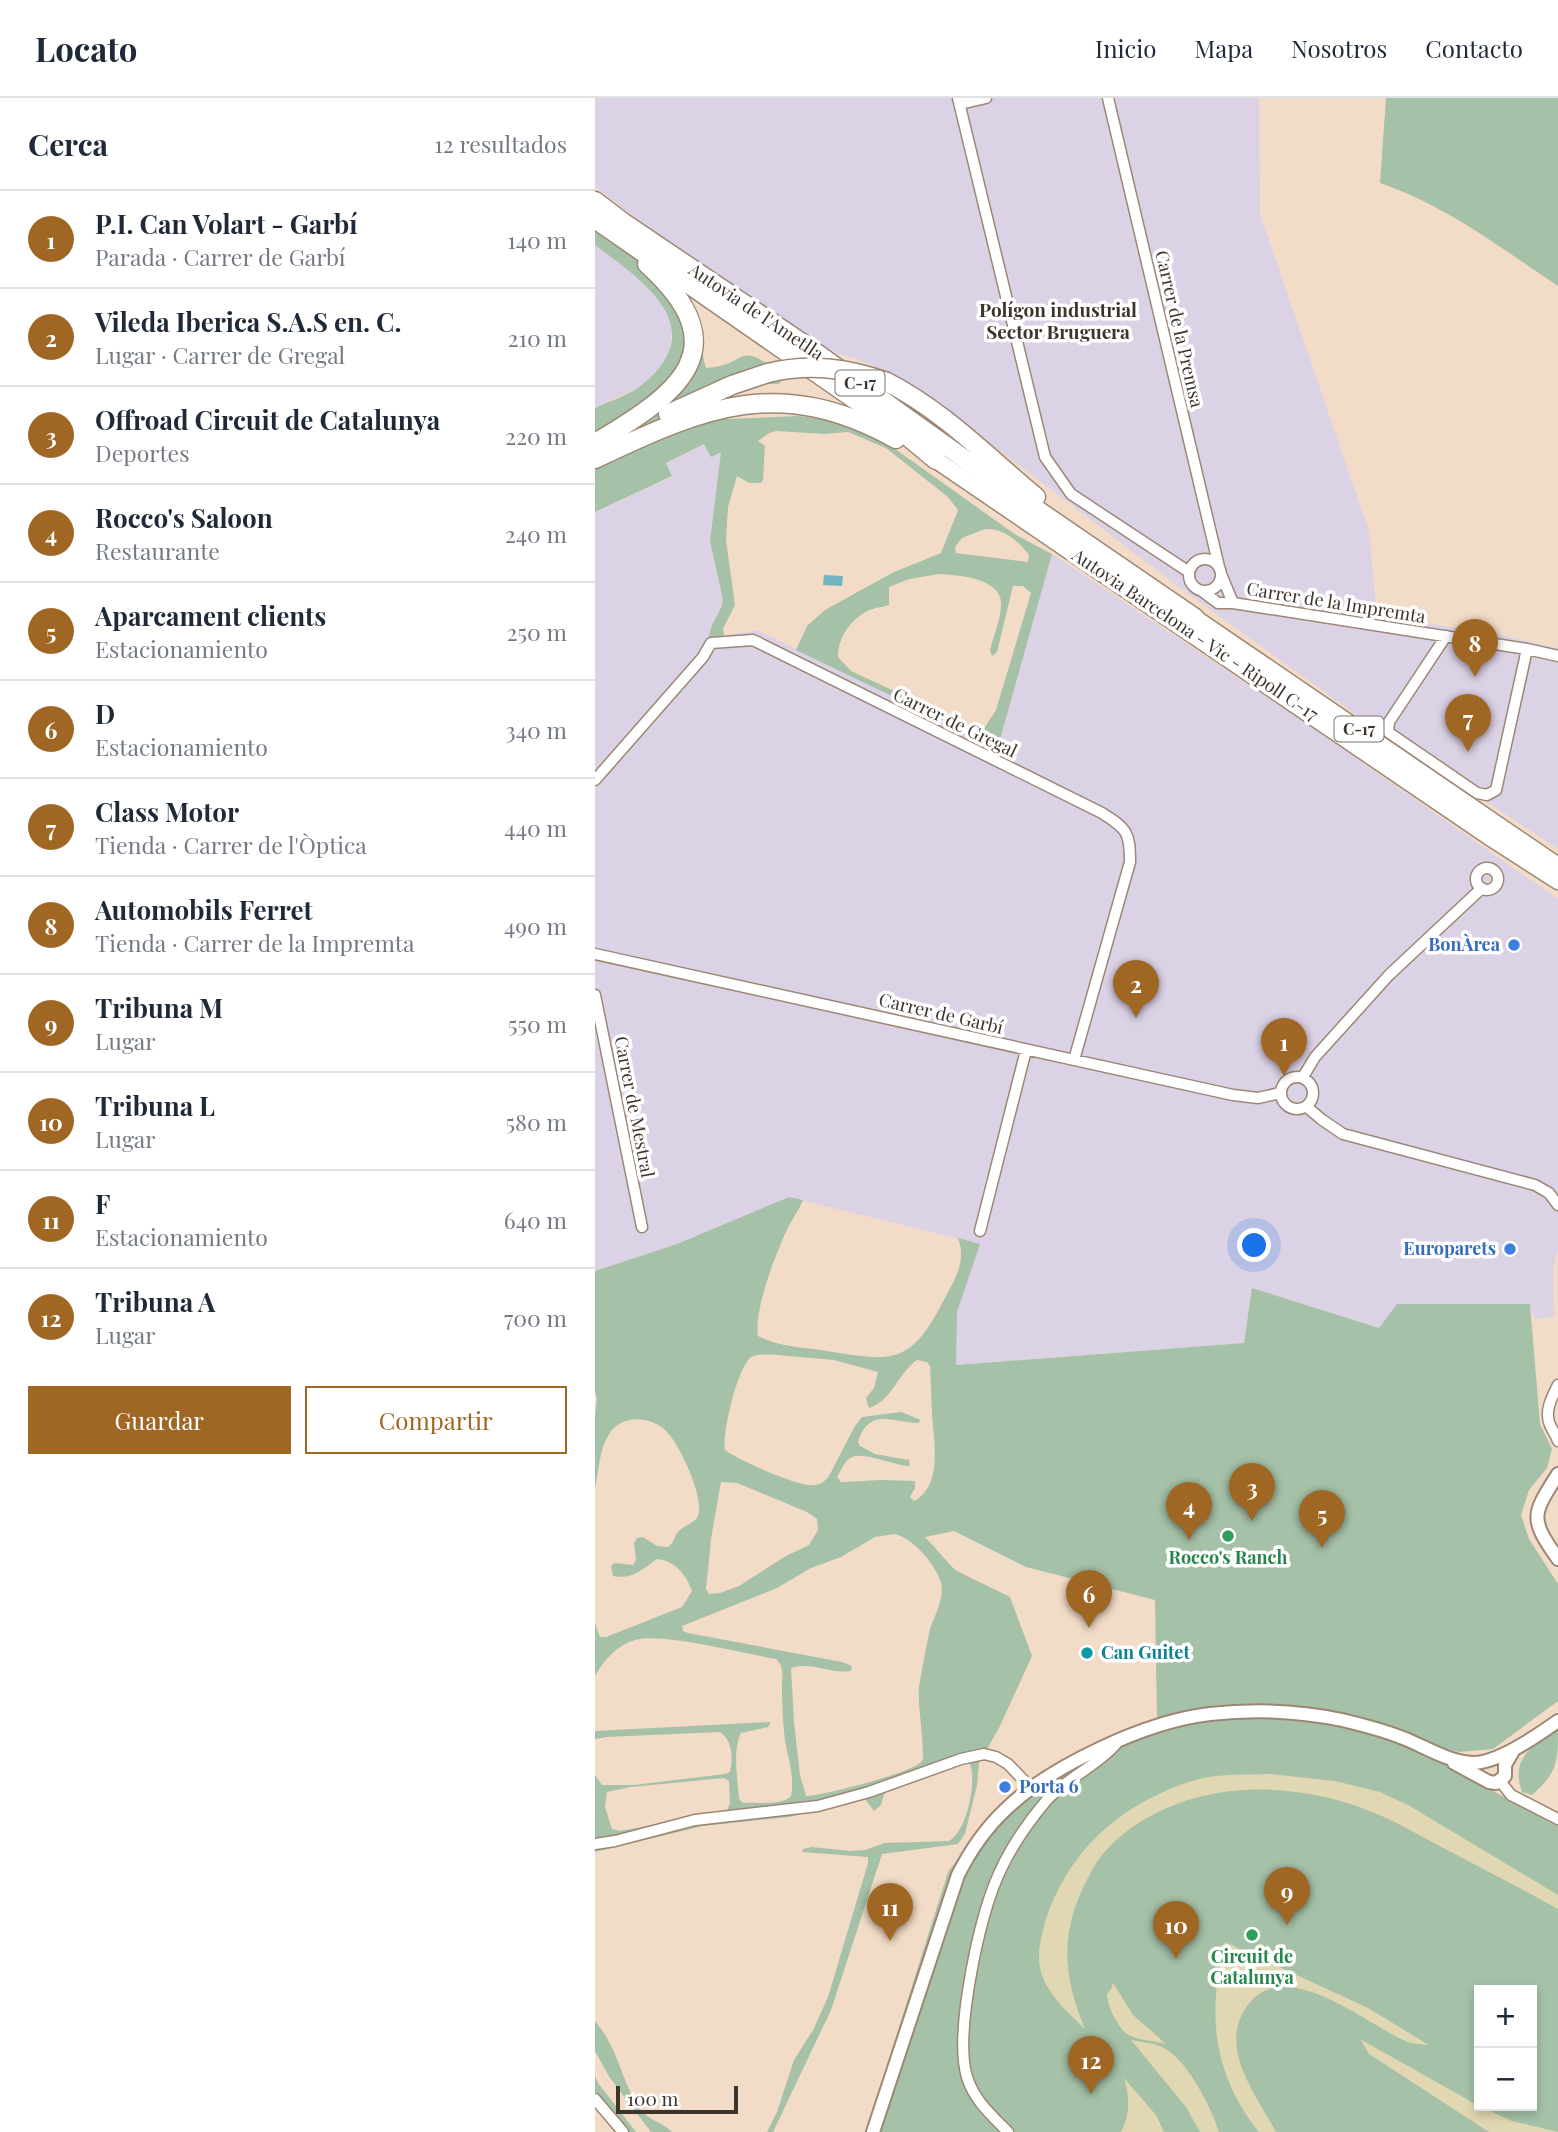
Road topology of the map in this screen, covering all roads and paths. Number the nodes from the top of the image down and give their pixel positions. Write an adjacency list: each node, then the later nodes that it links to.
1 (986, 98): 3 (street)
2 (1108, 98): 11 (street, Carrer de la Premsa)
3 (959, 101): 12 (street)
4 (595, 201): 10 (highway, Autovia de l'Ametlla / C-17)
5 (600, 223): 6 (highway); 9 (highway, Autovia de l'Ametlla / C-17)
6 (595, 443)
7 (595, 448): 10 (highway, bridge)
8 (595, 459): 9 (highway)
9 (936, 460): 20 (highway, Autovia Barcelona - Vic - Ripoll C-17 / C-17)
10 (1122, 568): 15 (highway, Autovia Barcelona - Vic - Ripoll C-17 / C-17)
11 (1220, 570): 12 (street); 13 (street); 14 (street, Carrer de la Impremta)
12 (1189, 572): 13 (street)
13 (1202, 591): 14 (street, Carrer de la Impremta)
14 (1233, 603): 16 (street, Carrer de la Impremta)
15 (1195, 618): 20 (highway, Autovia Barcelona - Vic - Ripoll C-17 / C-17)
16 (1446, 636): 17 (street, Carrer de la Impremta); 17 (street)
17 (1527, 649): 18 (street, Carrer de la Impremta)
18 (1558, 656)
19 (595, 780): 28 (street, Carrer de Gregal)
20 (1537, 859): 21 (highway); 22 (highway, Autovia Barcelona - Vic - Ripoll C-17 / C-17); 24 (highway)
21 (1558, 865)
22 (1558, 881)
23 (1482, 888): 29 (street)
24 (1558, 891)
25 (595, 954): 27 (street, Carrer de Garbí)
26 (595, 995): 33 (street, Carrer de Mestral)
27 (1025, 1050): 28 (street, Carrer de Garbí); 34 (street)
28 (1074, 1060): 30 (street, Carrer de Garbí)
29 (1303, 1077): 30 (street); 31 (street)
30 (1280, 1094): 31 (street)
31 (1307, 1107): 32 (street)
32 (1558, 1205)
33 (642, 1227)
34 (980, 1231)
35 (1558, 1385): 36 (street)
36 (1557, 1436)
37 (1558, 1474): 38 (street)
38 (1552, 1492): 39 (street)
39 (1558, 1559)
40 (1558, 1721): 43 (street)
41 (1118, 1741): 42 (street); 46 (street); 52 (street)
42 (1442, 1755): 43 (street); 44 (street)
43 (1495, 1761): 44 (street); 45 (street)
44 (1483, 1778): 45 (street)
45 (1500, 1781): 47 (street)
46 (1032, 1789): 48 (street); 51 (street)
47 (1558, 1819)
48 (595, 1844)
49 (595, 2099): 50 (street)
50 (623, 2132)
51 (873, 2132)
52 (1007, 2132)

